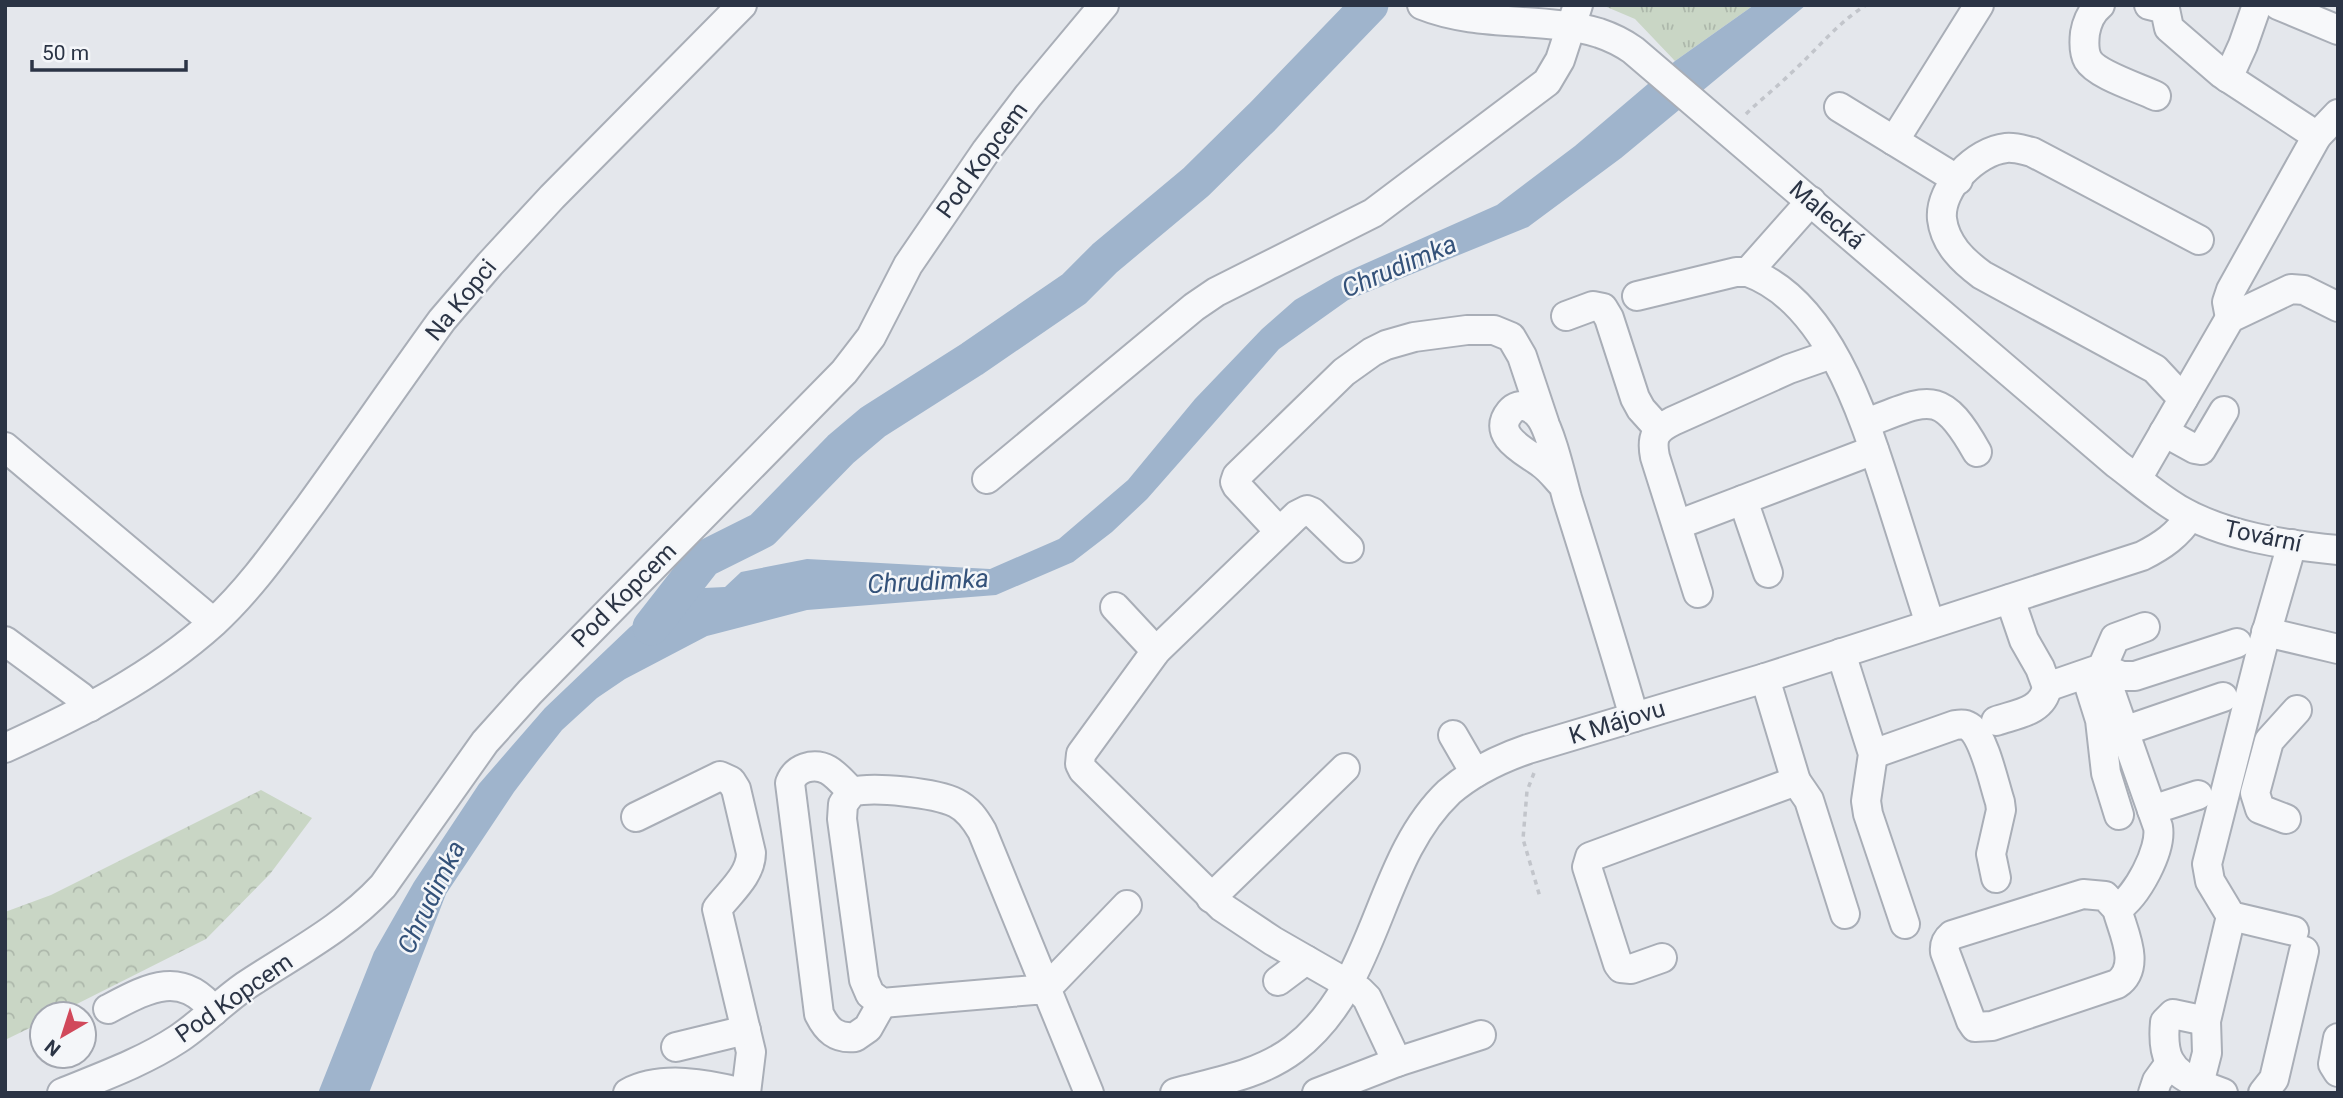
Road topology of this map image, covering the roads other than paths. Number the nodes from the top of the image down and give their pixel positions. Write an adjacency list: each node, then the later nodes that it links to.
1 (743, 5): 49 (street, Na Kopci)
2 (1104, 5): 95 (street, Pod Kopcem)
3 (1422, 5): 9 (street, Malecká)
4 (1979, 5): 16 (street)
5 (2100, 5): 12 (street)
6 (2257, 5): 11 (street)
7 (2278, 5): 10 (street)
8 (2160, 7): 11 (street)
9 (1574, 16): 18 (street, Malecká); 35 (street)
10 (2338, 30)
11 (2228, 78): 15 (street)
12 (2156, 96)
13 (1839, 107): 16 (street)
14 (2338, 114): 15 (street)
15 (2317, 136): 24 (street)
16 (1894, 141): 17 (street)
17 (1958, 180): 19 (street); 26 (street)
18 (1811, 201): 20 (street); 36 (street, Malecká)
19 (2199, 240)
20 (1748, 272): 21 (street); 25 (street)
21 (1637, 296)
22 (2338, 307): 24 (street)
23 (1566, 316): 30 (street)
24 (2230, 318): 26 (street)
25 (1832, 354): 29 (street); 30 (street)
26 (2183, 399): 31 (street)
27 (2224, 411): 31 (street)
28 (1544, 422): 37 (street); 37 (street); 41 (street)
29 (1866, 423): 33 (street); 34 (street)
30 (1659, 429): 40 (street)
31 (2164, 432): 36 (street)
32 (5, 447): 49 (street)
33 (1874, 450): 38 (street); 50 (street)
34 (1977, 452)
35 (987, 479)
36 (2137, 479): 39 (street, Malecká)
37 (1563, 485): 64 (street)
38 (1743, 500): 40 (street); 45 (street)
39 (2190, 516): 42 (street, Tovární); 47 (street, K Májovu)
40 (1676, 525): 46 (street)
41 (1279, 531): 43 (street); 56 (street)
42 (2292, 544): 44 (street, Tovární); 52 (street)
43 (1349, 548)
44 (2338, 550)
45 (1768, 573)
46 (1698, 593)
47 (2010, 598): 50 (street, K Májovu); 60 (street)
48 (1115, 607): 56 (street)
49 (213, 622): 62 (street, Na Kopci)
50 (1930, 624): 57 (street, K Májovu)
51 (2145, 627): 58 (street)
52 (2266, 632): 55 (street); 67 (street)
53 (5, 640): 62 (street)
54 (2237, 643): 58 (street)
55 (2338, 649)
56 (1156, 651): 82 (street)
57 (1841, 653): 59 (street, K Májovu); 71 (street)
58 (2094, 671): 60 (street); 66 (street); 78 (street)
59 (1765, 678): 64 (street, K Májovu); 74 (street)
60 (2047, 687): 65 (street)
61 (2223, 697): 66 (street)
62 (90, 708): 70 (street, Na Kopci)
63 (2297, 710): 69 (street)
64 (1634, 717): 73 (street, K Májovu)
65 (1996, 721)
66 (2124, 731): 77 (street)
67 (2241, 732): 69 (street); 86 (street)
68 (1453, 735): 73 (street)
69 (2269, 741): 80 (street)
70 (5, 748)
71 (1873, 754): 81 (street); 87 (street)
72 (1345, 768): 82 (street)
73 (1475, 773): 91 (street, K Májovu)
74 (1796, 781): 85 (street); 88 (street)
75 (852, 792): 92 (street); 93 (street); 93 (street)
76 (2198, 795): 77 (street)
77 (2152, 810): 84 (street)
78 (2119, 815)
79 (636, 817): 97 (street)
80 (2286, 819)
81 (1996, 878)
82 (1211, 898): 89 (street)
83 (1127, 905): 92 (street)
84 (2117, 909): 84 (street)
85 (1845, 914)
86 (2231, 916): 96 (street); 112 (street)
87 (1905, 924)
88 (1662, 958)
89 (1306, 960): 90 (street); 91 (street)
90 (1278, 981)
91 (1349, 984): 101 (street); 109 (street, K Májovu)
92 (1046, 989): 93 (street); 108 (street)
93 (882, 1003)
94 (108, 1009): 95 (street)
95 (214, 1011): 105 (street, Pod Kopcem)
96 (2206, 1021): 102 (street); 104 (street)
97 (746, 1030): 100 (street); 107 (street)
98 (1481, 1035): 101 (street)
99 (2338, 1038): 103 (street)
100 (676, 1047)
101 (1397, 1062): 110 (street)
102 (2170, 1063): 104 (street); 111 (street)
103 (2338, 1072)
104 (2212, 1090)
105 (62, 1093)
106 (628, 1093): 107 (street)
107 (745, 1093)
108 (1089, 1093)
109 (1175, 1093)
110 (1317, 1093)
111 (2153, 1093)
112 (2263, 1093)

